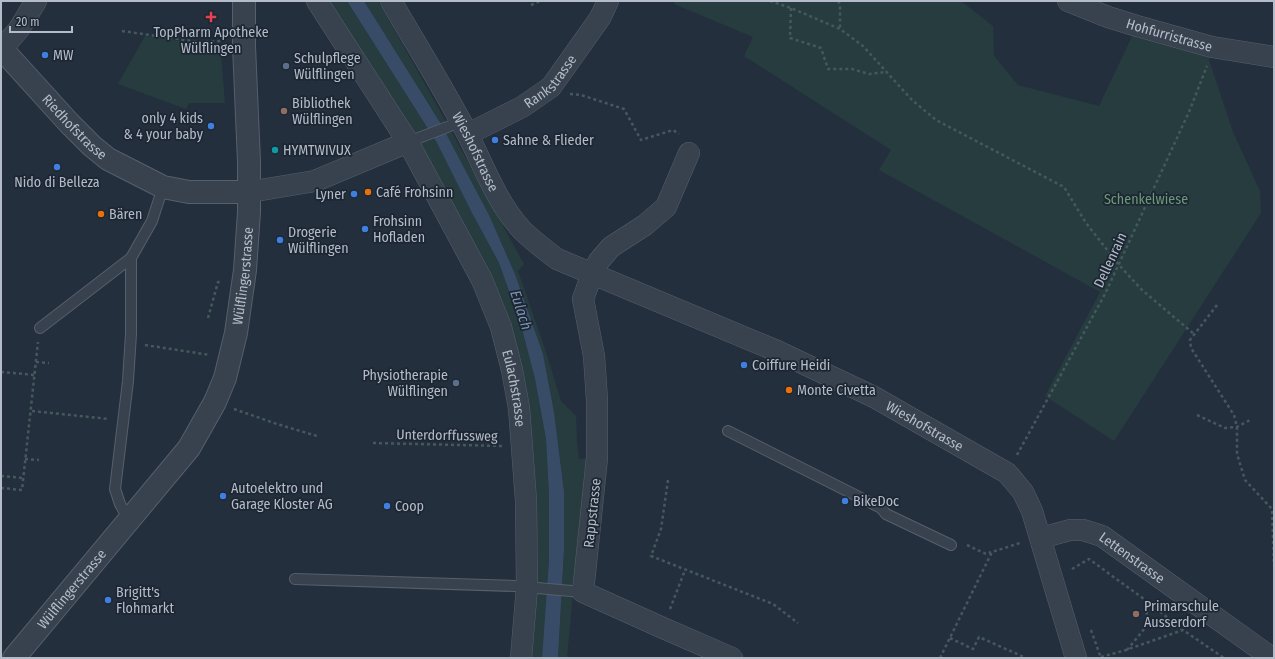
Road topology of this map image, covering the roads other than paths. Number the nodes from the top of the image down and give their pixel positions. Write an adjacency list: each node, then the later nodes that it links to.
1 (36, 1): 7 (street)
2 (244, 1): 13 (street, Wülflingerstrasse)
3 (317, 1): 10 (street, Eulachstrasse)
4 (391, 1): 9 (street, Wieshofstrasse)
5 (608, 1): 9 (street, Rankstrasse)
6 (1068, 1): 8 (street, Hohfurristrasse)
7 (1, 49): 12 (street, Riedhofstrasse)
8 (1274, 57)
9 (459, 130): 10 (lane); 15 (street, Wieshofstrasse)
10 (415, 140): 13 (street); 22 (street, Eulachstrasse)
11 (689, 153): 15 (street)
12 (163, 187): 13 (street, Riedhofstrasse); 14 (lane)
13 (249, 192): 18 (street, Wülflingerstrasse)
14 (131, 258): 16 (lane); 18 (lane)
15 (592, 274): 19 (street, Wieshofstrasse); 23 (street, Rappstrasse)
16 (40, 328)
17 (728, 431): 20 (lane)
18 (129, 520): 24 (street, Wülflingerstrasse)
19 (1041, 538): 27 (street, Wieshofstrasse); 28 (street, Lettenstrasse)
20 (951, 545)
21 (295, 579): 22 (lane)
22 (534, 587): 23 (lane); 25 (street, Eulachstrasse)
23 (574, 591): 26 (street)
24 (14, 658)
25 (521, 658)
26 (732, 658)
27 (1076, 658)
28 (1272, 658)

